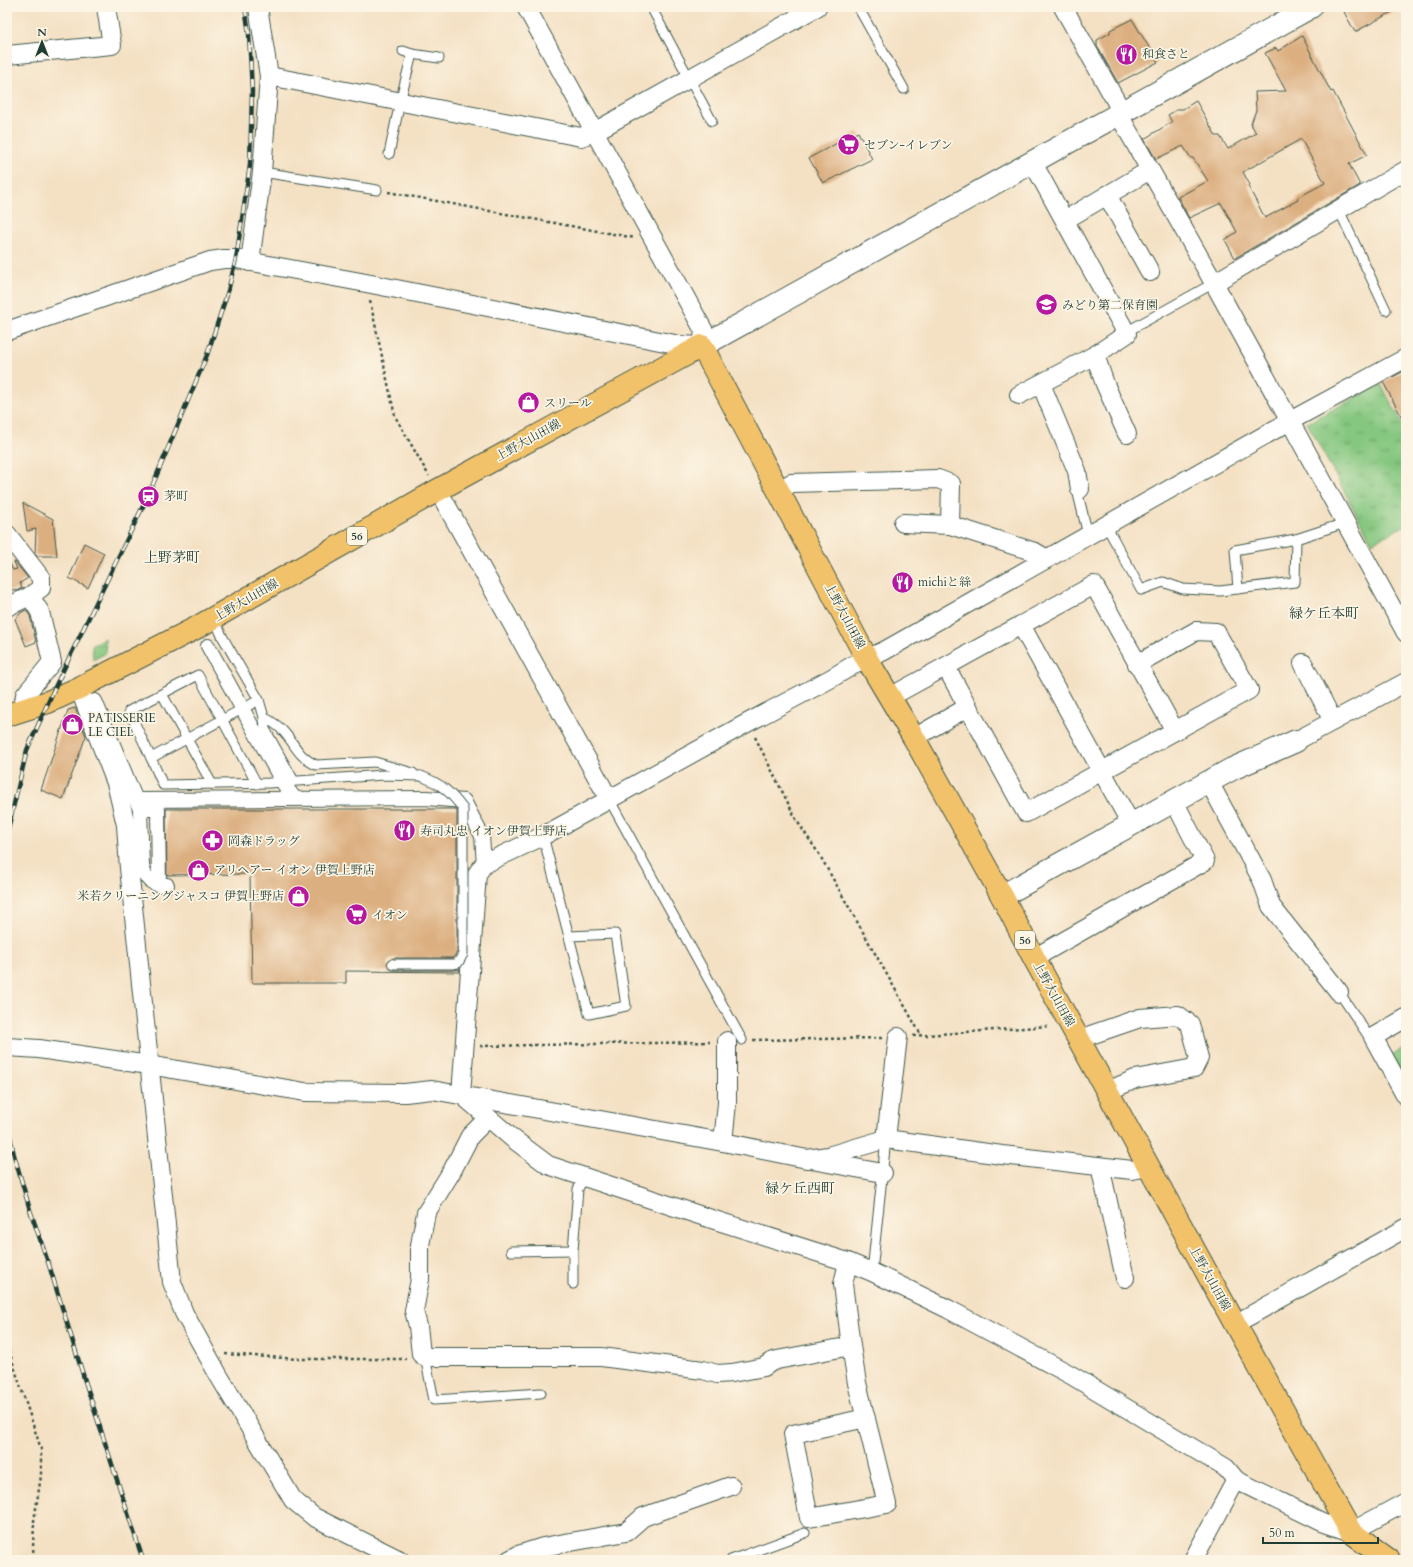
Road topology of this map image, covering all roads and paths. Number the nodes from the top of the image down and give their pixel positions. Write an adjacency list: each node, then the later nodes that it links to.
1 (106, 7): 11 (street)
2 (258, 7): 13 (street)
3 (526, 7): 19 (street)
4 (651, 7): 14 (lane)
5 (858, 7): 15 (lane)
6 (1063, 7): 17 (street)
7 (1311, 7): 17 (street)
8 (812, 8): 14 (street)
9 (403, 51): 10 (lane)
10 (412, 54): 12 (lane); 16 (lane)
11 (7, 55)
12 (439, 58)
13 (269, 76): 16 (street); 24 (street)
14 (690, 78): 18 (lane); 19 (street)
15 (904, 89)
16 (400, 102): 19 (street); 20 (lane)
17 (1119, 115): 21 (street); 22 (street)
18 (712, 121)
19 (594, 132): 29 (street)
20 (389, 154)
21 (1033, 163): 28 (street); 37 (street)
22 (1150, 170): 26 (street); 33 (street)
23 (1406, 170): 27 (street)
24 (262, 172): 25 (lane); 30 (street)
25 (378, 190): 29 (path)
26 (1107, 195): 28 (street); 31 (street)
27 (1339, 210): 33 (street); 34 (lane)
28 (1064, 220): 36 (street)
29 (654, 241): 37 (street)
30 (250, 262): 32 (street); 35 (street)
31 (1150, 272)
32 (366, 283): 37 (street); 45 (path)
33 (1214, 283): 36 (lane); 42 (street)
34 (1386, 310)
35 (7, 331)
36 (1126, 332): 38 (street)
37 (702, 346): 45 (main road, 上野大山田線 / 56); 46 (main road, 上野大山田線 / 56)
38 (1095, 355): 40 (street); 43 (street)
39 (1406, 358): 42 (street)
40 (1041, 384): 41 (street); 44 (street)
41 (1020, 395)
42 (1290, 422): 47 (street); 50 (street)
43 (1127, 434)
44 (1080, 489): 52 (lane)
45 (438, 490): 58 (main road, 上野大山田線 / 56); 90 (street)
46 (780, 491): 49 (street); 62 (main road, 上野大山田線 / 56)
47 (1345, 523): 53 (lane); 60 (street)
48 (903, 524): 49 (street)
49 (950, 525): 54 (street)
50 (1106, 525): 52 (street); 55 (lane)
51 (7, 534): 56 (street)
52 (1088, 535): 54 (street)
53 (1296, 539): 55 (lane); 55 (lane)
54 (1047, 559): 62 (street)
55 (1238, 589)
56 (30, 596): 57 (street); 72 (street)
57 (7, 607)
58 (214, 618): 67 (main road, 上野大山田線 / 56); 70 (lane)
59 (1021, 626): 64 (street); 65 (street); 83 (street)
60 (1406, 633)
61 (208, 646): 73 (street)
62 (867, 658): 69 (main road, 上野大山田線 / 56); 77 (street)
63 (1304, 663): 76 (street)
64 (1138, 664): 78 (street); 78 (street)
65 (946, 667): 69 (street); 71 (street)
66 (1406, 682): 76 (street)
67 (87, 694): 72 (main road, 上野大山田線 / 56); 92 (street); 110 (street)
68 (162, 694): 75 (lane); 80 (lane); 82 (lane)
69 (890, 698): 79 (main road, 上野大山田線 / 56)
70 (259, 700): 73 (lane); 74 (lane)
71 (968, 707): 79 (street); 83 (street)
72 (16, 712)
73 (237, 712): 75 (lane); 85 (street)
74 (264, 717): 84 (lane); 85 (lane)
75 (223, 720): 80 (lane); 88 (lane)
76 (1333, 721): 81 (street)
77 (747, 723): 90 (street); 103 (path)
78 (1175, 731): 83 (street)
79 (914, 738): 96 (main road, 上野大山田線 / 56)
80 (186, 739): 82 (lane); 87 (lane)
81 (1296, 741): 86 (street)
82 (151, 758): 87 (lane)
83 (1102, 772): 93 (street)
84 (421, 776): 85 (lane); 99 (lane, bridge)
85 (282, 782): 88 (lane); 89 (street)
86 (1209, 782): 91 (street); 100 (street)
87 (212, 784): 88 (lane)
88 (256, 784)
89 (295, 799): 92 (street); 95 (street)
90 (609, 799): 94 (street); 107 (lane)
91 (1174, 801): 93 (street); 98 (street)
92 (138, 804): 92 (street)
93 (1131, 824): 96 (street)
94 (543, 836): 95 (street); 97 (lane)
95 (484, 864): 108 (street)
96 (1002, 896): 98 (main road, 上野大山田線 / 56)
97 (569, 936): 97 (lane)
98 (1034, 958): 102 (main road, 上野大山田線 / 56)
99 (393, 964)
100 (1339, 992): 104 (lane)
101 (1406, 1018): 104 (street)
102 (1068, 1019): 103 (path); 106 (main road, 上野大山田線 / 56)
103 (921, 1035): 105 (path)
104 (1373, 1037): 113 (street)
105 (898, 1038): 107 (path); 115 (street)
106 (1079, 1039): 111 (main road, 上野大山田線 / 56); 111 (street)
107 (734, 1041): 108 (path); 116 (street)
108 (465, 1046): 112 (street)
109 (7, 1047): 110 (street)
110 (149, 1065): 112 (street); 132 (street)
111 (1108, 1091): 119 (main road, 上野大山田線 / 56)
112 (461, 1095): 114 (street); 116 (street)
113 (1406, 1097)
114 (488, 1118): 121 (street); 133 (street)
115 (886, 1140): 117 (street); 118 (street); 120 (lane)
116 (723, 1142): 117 (street)
117 (807, 1159): 120 (street)
118 (1105, 1167): 119 (street); 127 (street)
119 (1149, 1167): 129 (main road, 上野大山田線 / 56)
120 (883, 1173): 126 (lane)
121 (584, 1177): 123 (lane); 125 (street)
122 (1406, 1228): 129 (street)
123 (573, 1250): 124 (lane); 128 (lane)
124 (511, 1251)
125 (848, 1262): 126 (street); 131 (street)
126 (872, 1272): 136 (street)
127 (1125, 1278)
128 (573, 1284)
129 (1234, 1324): 139 (main road, 上野大山田線 / 56)
130 (7, 1345): 141 (path)
131 (850, 1346): 133 (street); 135 (street)
132 (206, 1353): 133 (path); 142 (street)
133 (425, 1357): 134 (lane)
134 (540, 1393)
135 (866, 1418): 135 (street)
136 (1236, 1480): 139 (street); 145 (street)
137 (731, 1486): 143 (street)
138 (1406, 1502): 139 (street)
139 (1351, 1532): 146 (main road, 上野大山田線 / 56)
140 (805, 1533): 144 (lane)
141 (35, 1560)
142 (400, 1560)
143 (509, 1560)
144 (731, 1560)
145 (1194, 1560)
146 (1389, 1560)

